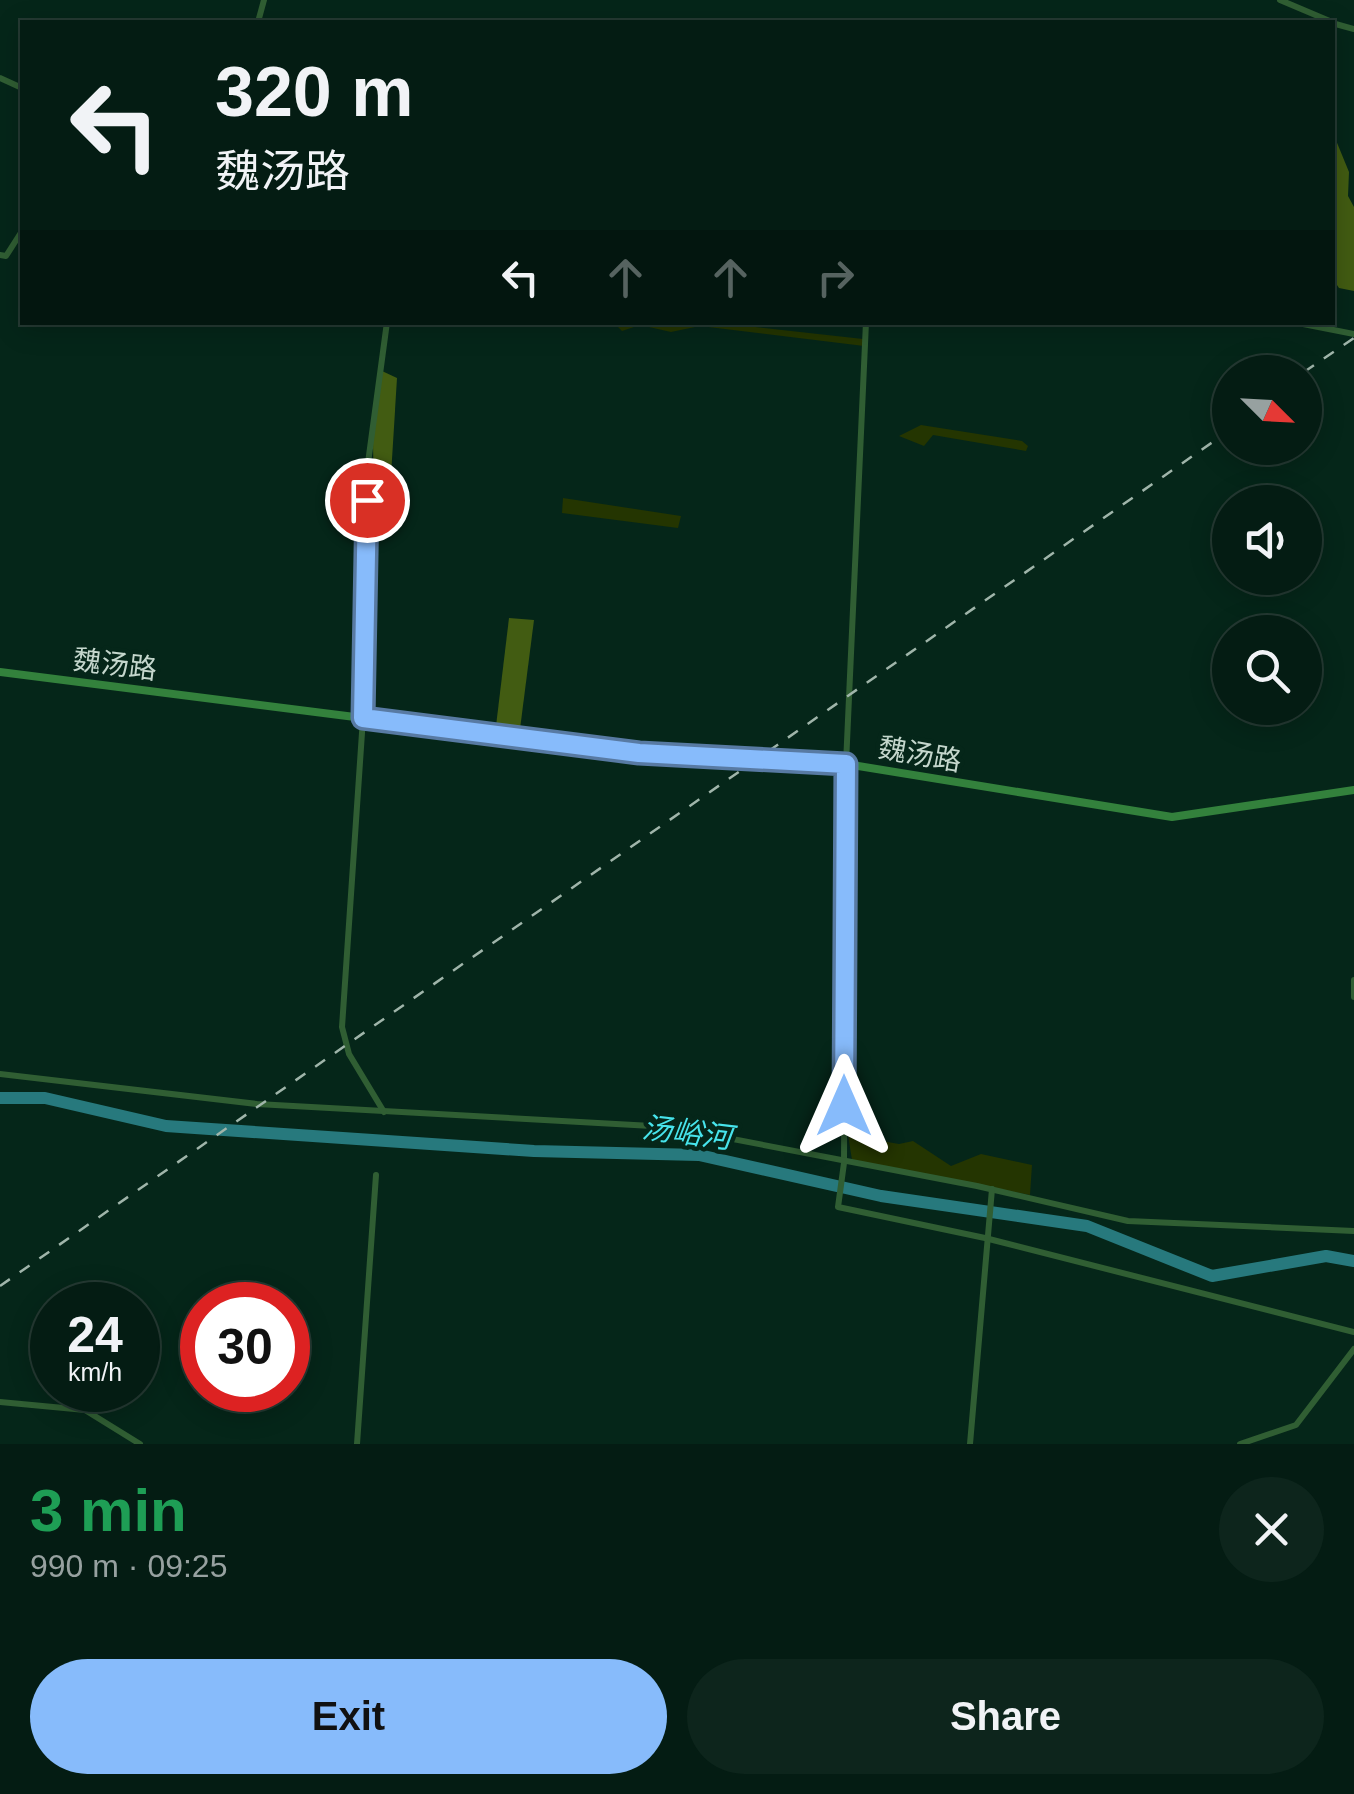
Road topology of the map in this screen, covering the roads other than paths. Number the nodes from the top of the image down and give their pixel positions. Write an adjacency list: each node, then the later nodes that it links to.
1 (1280, 0): 2 (street)
2 (1327, 20)
3 (20, 234): 4 (street)
4 (0, 254)
5 (387, 325): 10 (street)
6 (866, 325): 11 (street)
7 (1308, 325): 8 (street)
8 (1354, 334)
9 (0, 672): 10 (street, 魏汤路)
10 (363, 718): 11 (street, 魏汤路); 16 (street)
11 (846, 764): 12 (street, 魏汤路); 17 (street)
12 (1354, 790)
13 (1354, 980): 14 (street)
14 (1354, 997)
15 (0, 1074): 16 (street)
16 (384, 1112): 17 (street)
17 (844, 1167): 19 (street); 21 (street)
18 (376, 1175): 26 (street)
19 (992, 1189): 20 (street); 21 (street)
20 (1354, 1232)
21 (984, 1238): 22 (street); 27 (street)
22 (1354, 1332)
23 (1354, 1349): 28 (street)
24 (0, 1402): 25 (street)
25 (140, 1444)
26 (357, 1444)
27 (970, 1444)
28 (1240, 1444)

